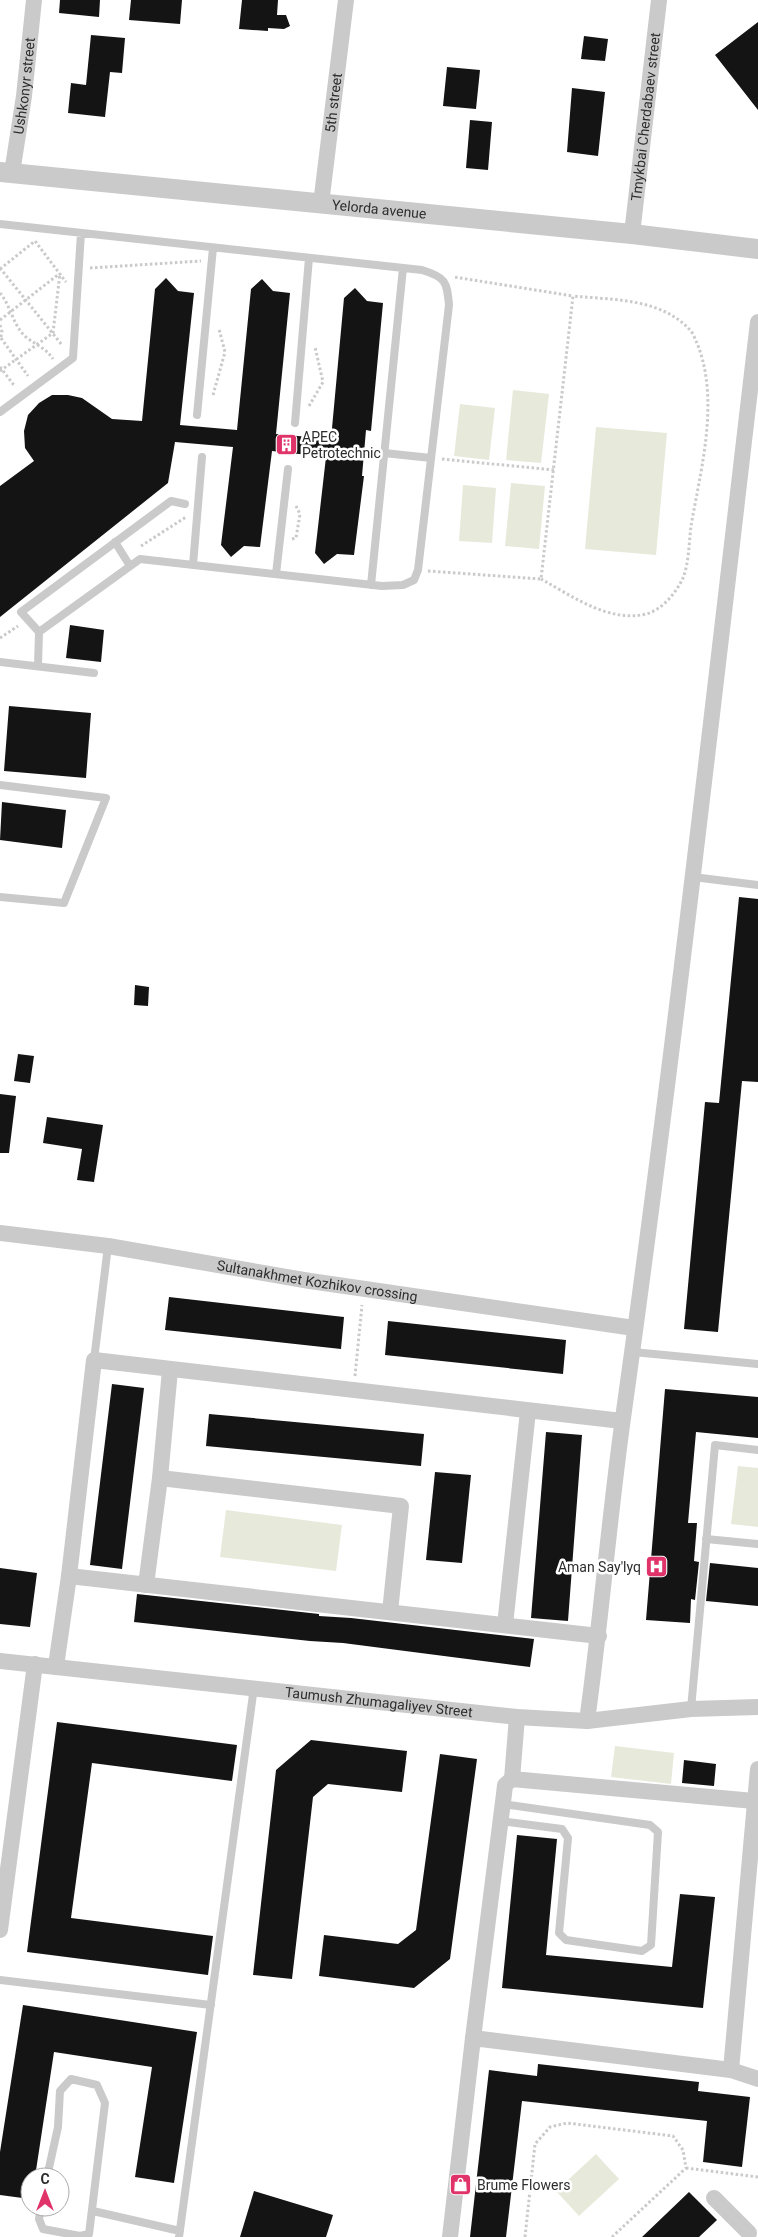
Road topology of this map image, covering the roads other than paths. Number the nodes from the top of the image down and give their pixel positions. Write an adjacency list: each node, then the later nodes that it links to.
1 (34, 0): 4 (street, Ushkonyr street)
2 (346, 0): 5 (street, 5th street)
3 (659, 0): 8 (street, Tmykbai Cherdabaev street)
4 (6, 172): 5 (street, Yelorda avenue)
5 (321, 204): 8 (street, Yelorda avenue)
6 (0, 224): 7 (lane)
7 (81, 233): 9 (lane); 14 (lane)
8 (632, 234): 10 (street, Yelorda avenue)
9 (213, 248): 11 (lane); 15 (lane)
10 (758, 249)
11 (309, 258): 12 (lane); 16 (lane)
12 (403, 268): 17 (lane); 19 (lane)
13 (758, 322): 32 (street)
14 (0, 412)
15 (197, 415)
16 (294, 423)
17 (384, 453): 19 (lane); 26 (lane)
18 (202, 457): 23 (lane)
19 (431, 458): 26 (lane)
20 (288, 469): 25 (lane)
21 (185, 504): 22 (lane)
22 (115, 542): 24 (lane); 27 (lane)
23 (193, 564): 24 (lane); 25 (lane)
24 (130, 566): 27 (lane)
25 (276, 574): 26 (lane)
26 (371, 585)
27 (39, 632): 29 (lane)
28 (0, 662): 29 (lane)
29 (38, 666): 30 (lane)
30 (94, 673)
31 (0, 785): 34 (lane)
32 (693, 877): 33 (lane); 37 (street)
33 (758, 885)
34 (0, 897)
35 (0, 1233): 36 (street, Sultanakhmet Kozhikov crossing)
36 (108, 1246): 37 (street, Sultanakhmet Kozhikov crossing); 39 (lane)
37 (634, 1328): 38 (street)
38 (633, 1352): 40 (lane); 43 (street)
39 (94, 1360): 41 (street); 48 (street)
40 (758, 1364)
41 (170, 1370): 42 (street); 45 (street)
42 (528, 1411): 43 (street); 51 (street)
43 (622, 1421): 52 (street)
44 (758, 1450): 46 (lane)
45 (160, 1478): 49 (street); 50 (street)
46 (706, 1539): 47 (lane); 58 (lane)
47 (758, 1544)
48 (69, 1576): 49 (street); 55 (street)
49 (146, 1585): 50 (street)
50 (390, 1612): 51 (street)
51 (505, 1625): 52 (street)
52 (599, 1636): 60 (street)
53 (0, 1661): 54 (street, Taumush Zhumagaliyev Street)
54 (35, 1664): 55 (street, Taumush Zhumagaliyev Street); 66 (street)
55 (56, 1666): 56 (street, Taumush Zhumagaliyev Street)
56 (254, 1688): 59 (street, Taumush Zhumagaliyev Street); 68 (lane)
57 (758, 1707): 58 (street, Taumush Zhumagaliyev Street)
58 (691, 1709): 60 (street, Taumush Zhumagaliyev Street)
59 (517, 1717): 60 (street, Taumush Zhumagaliyev Street); 62 (street)
60 (587, 1721)
61 (758, 1770): 63 (street)
62 (512, 1779): 63 (street); 64 (street)
63 (754, 1801): 70 (street)
64 (503, 1804): 65 (street); 65 (lane)
65 (500, 1821): 69 (street)
66 (0, 1930)
67 (0, 1980): 68 (lane)
68 (211, 2005): 77 (lane)
69 (473, 2038): 70 (street); 78 (street)
70 (731, 2070): 71 (street)
71 (758, 2079)
72 (49, 2167): 74 (lane)
73 (714, 2198): 76 (street)
74 (93, 2211): 75 (lane); 77 (lane)
75 (39, 2217)
76 (751, 2232)
77 (179, 2234)
78 (450, 2237)

